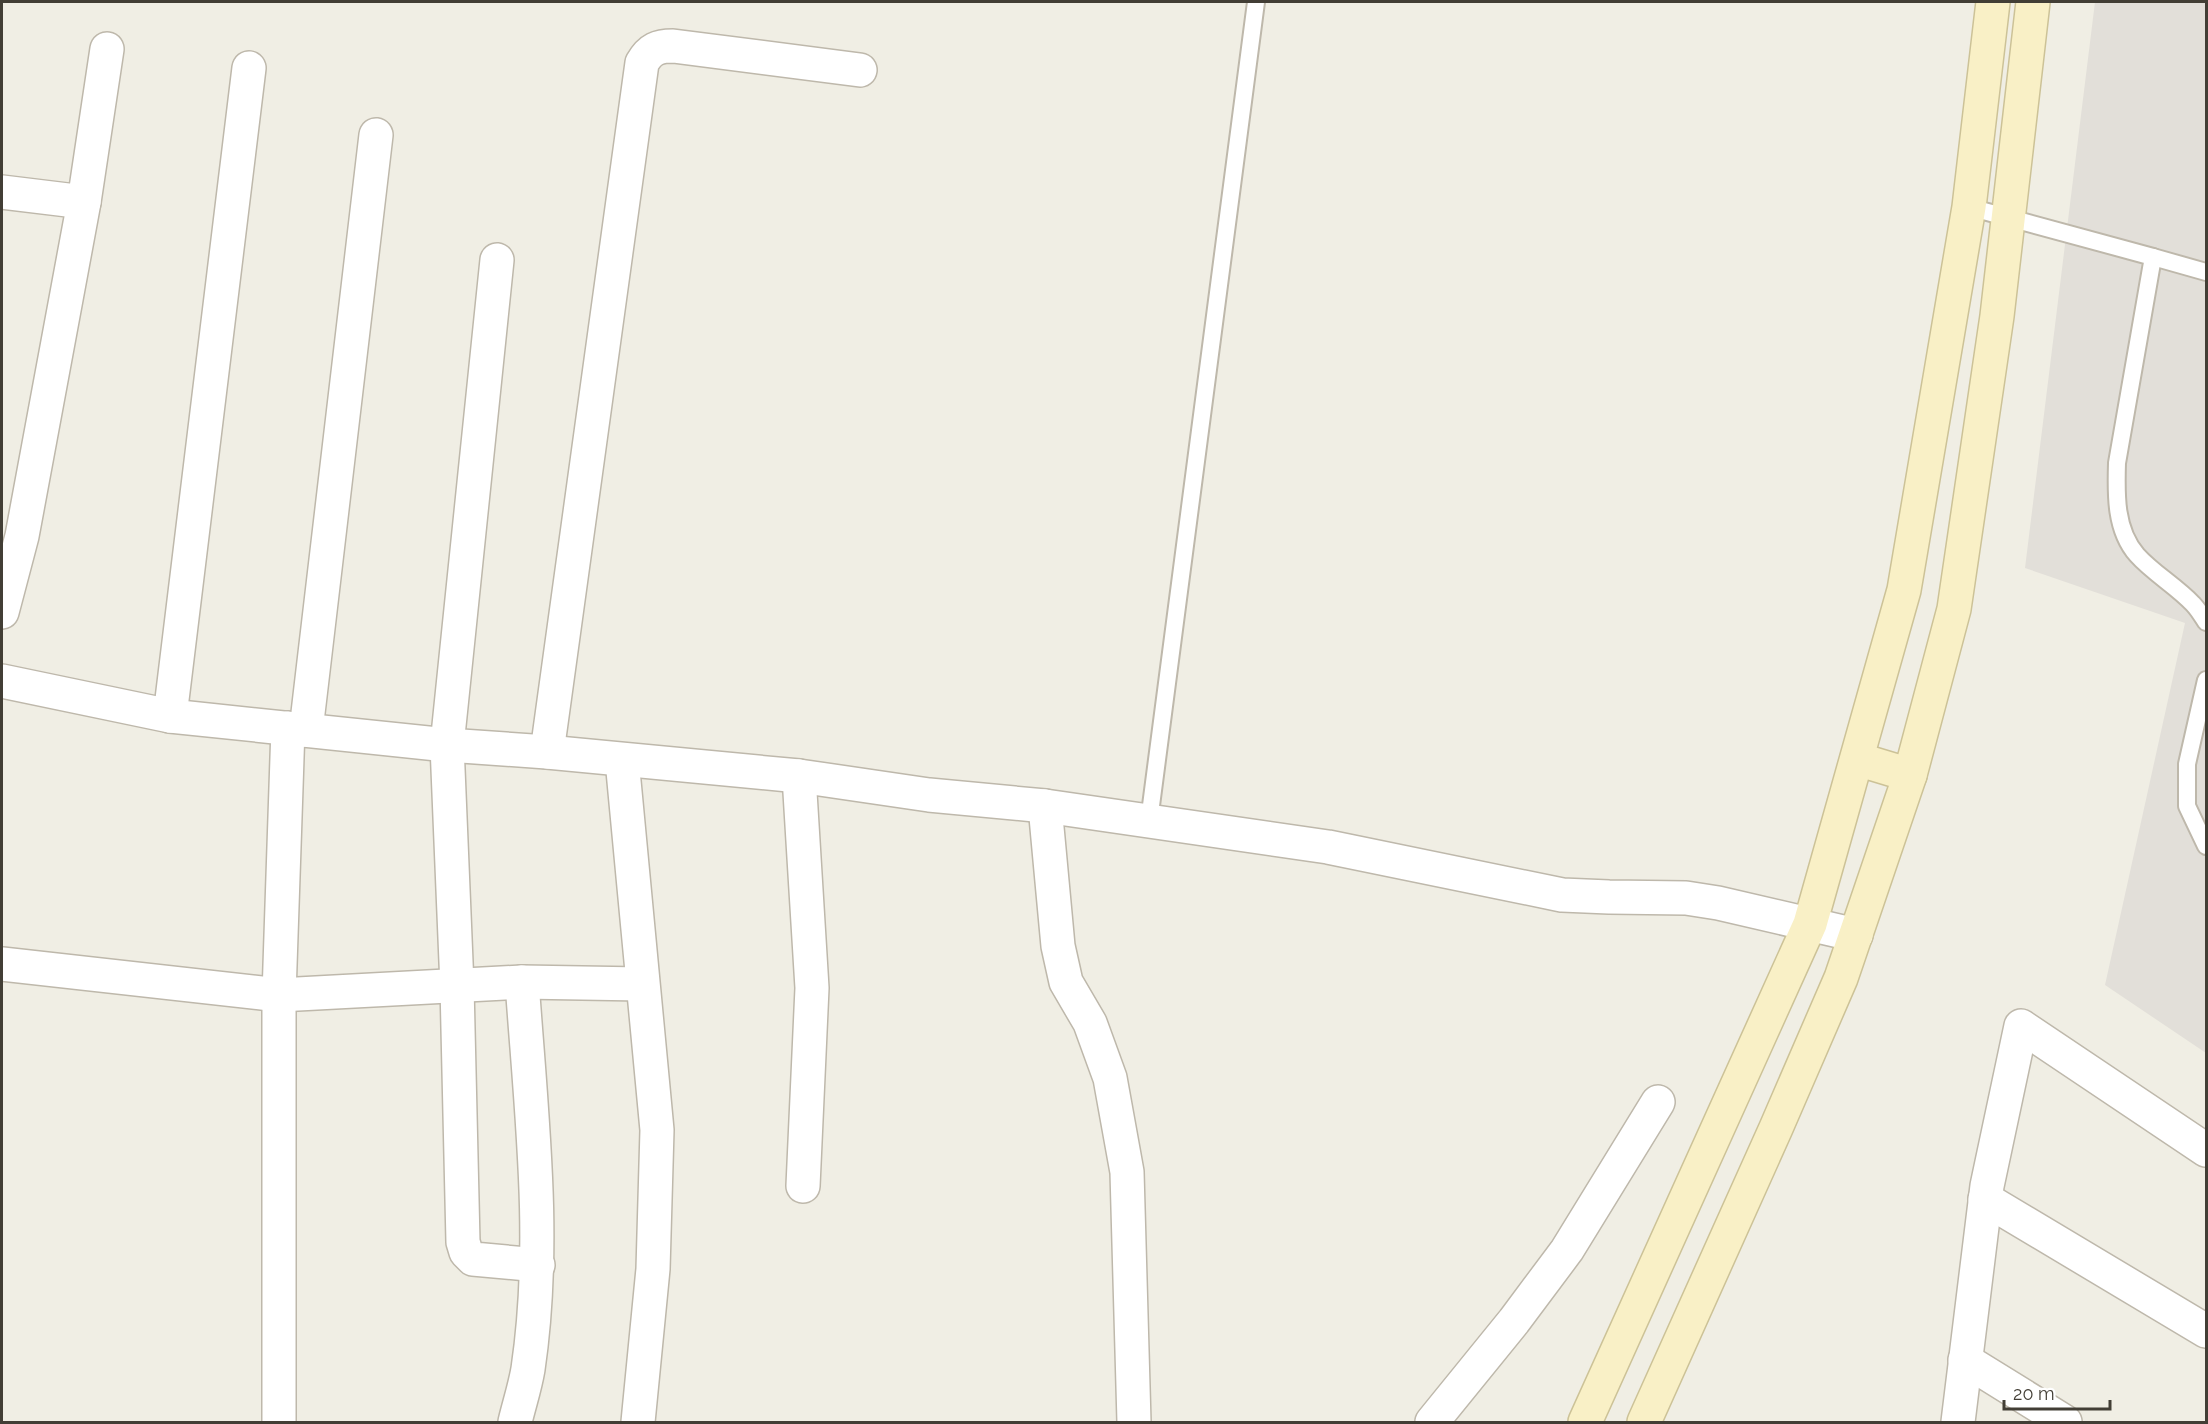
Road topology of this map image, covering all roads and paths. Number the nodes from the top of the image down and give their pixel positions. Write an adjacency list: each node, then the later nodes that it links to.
1 (1256, 2): 28 (lane)
2 (1993, 2): 10 (main road)
3 (2033, 2): 11 (main road)
4 (107, 49): 9 (street)
5 (249, 68): 19 (street)
6 (860, 70): 22 (street)
7 (376, 135): 20 (street)
8 (2, 192): 9 (street)
9 (84, 202): 15 (street)
10 (1969, 207): 11 (lane); 23 (main road)
11 (2008, 218): 12 (lane); 25 (main road)
12 (2153, 257): 14 (lane); 16 (lane)
13 (497, 260): 21 (street)
14 (2206, 272)
15 (2, 612)
16 (2206, 622)
17 (2206, 680): 29 (lane)
18 (2, 681): 19 (street)
19 (170, 716): 20 (street)
20 (297, 729): 21 (street); 36 (street)
21 (447, 746): 22 (street); 35 (street)
22 (547, 752): 24 (street)
23 (1857, 759): 25 (main road); 30 (main road)
24 (622, 760): 26 (street); 34 (street)
25 (1910, 774): 31 (main road)
26 (799, 776): 27 (street); 39 (street)
27 (1045, 806): 28 (street); 47 (street)
28 (1149, 821): 30 (street)
29 (2206, 846)
30 (1810, 924): 31 (street); 49 (main road)
31 (1856, 935): 50 (main road)
32 (2, 964): 36 (street)
33 (522, 982): 34 (street); 35 (street); 41 (street)
34 (642, 984): 46 (street)
35 (457, 986): 36 (street); 41 (street)
36 (279, 995): 44 (street)
37 (1658, 1102): 48 (street)
38 (2206, 1150): 40 (street)
39 (803, 1186)
40 (1985, 1199): 42 (street); 43 (street)
41 (538, 1265): 45 (street)
42 (2206, 1331)
43 (1965, 1360): 51 (street); 52 (street)
44 (279, 1422)
45 (515, 1422)
46 (638, 1422)
47 (1134, 1422)
48 (1432, 1422)
49 (1585, 1422)
50 (1644, 1422)
51 (1958, 1422)
52 (2066, 1422)

